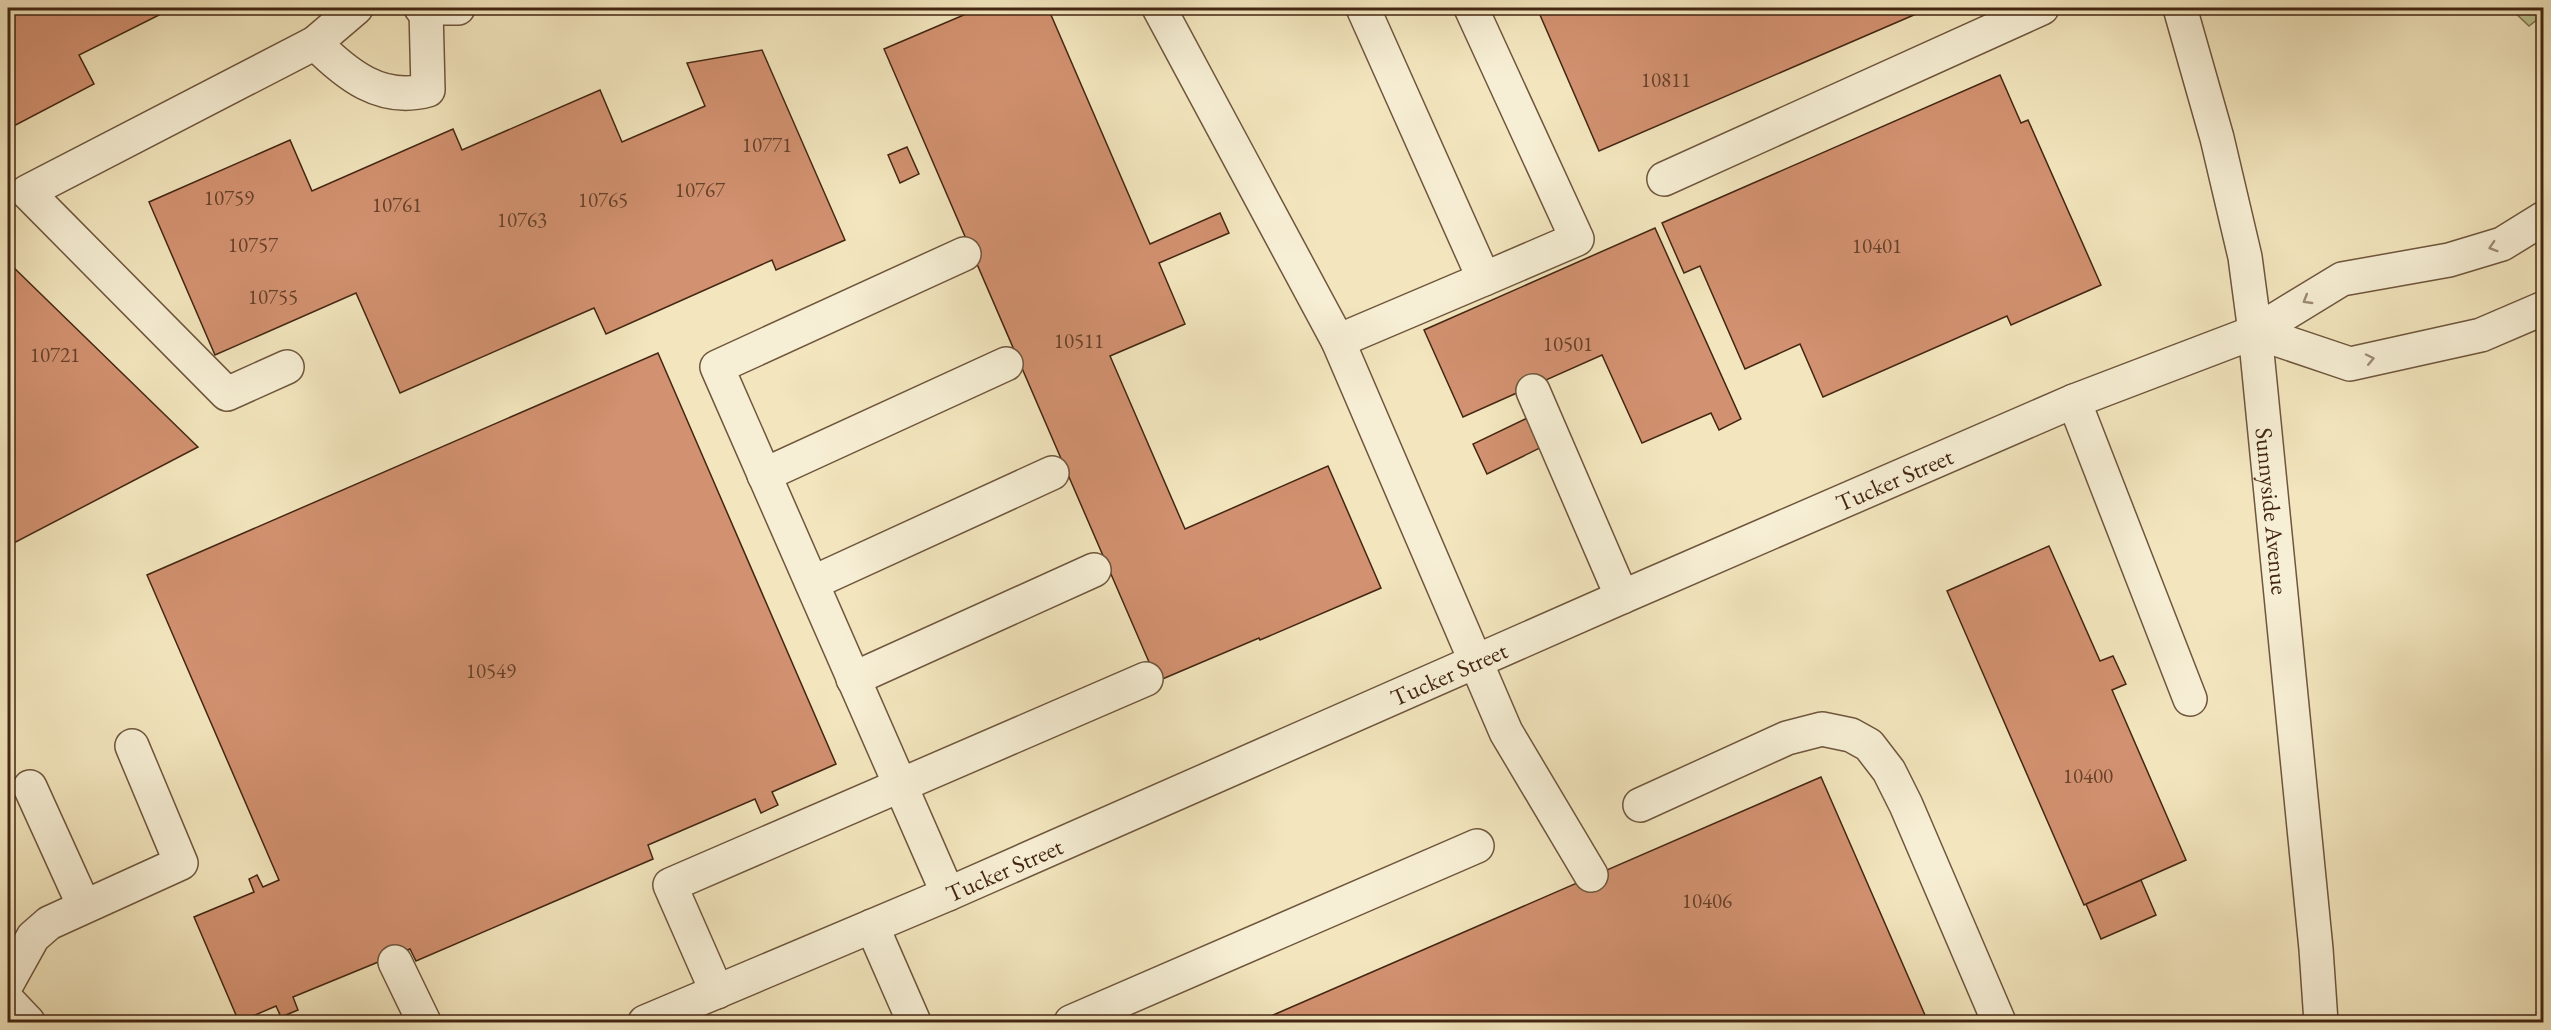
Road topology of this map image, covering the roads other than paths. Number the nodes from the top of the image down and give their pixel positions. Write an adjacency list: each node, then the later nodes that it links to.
1 (356, 8): 9 (street)
2 (424, 8): 3 (street); 9 (street)
3 (458, 8)
4 (1159, 8): 16 (street)
5 (1363, 8): 13 (street)
6 (1471, 8): 13 (street)
7 (2042, 8): 10 (street)
8 (2180, 8): 15 (street, Sunnyside Avenue)
9 (315, 43): 18 (street)
10 (1664, 179)
11 (2544, 218): 15 (street, Tucker Street, one-way to 15)
12 (964, 254): 22 (street)
13 (1484, 279): 16 (street)
14 (2544, 308): 15 (street, one-way to 14)
15 (2254, 332): 20 (street, Tucker Street); 49 (street, Sunnyside Avenue)
16 (1338, 341): 26 (street)
17 (1006, 364): 22 (street)
18 (287, 367)
19 (1533, 391): 25 (street)
20 (2074, 401): 25 (street, Tucker Street); 29 (street)
21 (1052, 473): 24 (street)
22 (764, 475): 24 (street)
23 (1094, 570): 27 (street)
24 (812, 583): 27 (street)
25 (1622, 597): 26 (street, Tucker Street)
26 (1476, 662): 35 (street); 36 (street, Tucker Street)
27 (853, 679): 31 (street)
28 (1146, 679): 31 (street)
29 (2190, 699)
30 (132, 746): 37 (street)
31 (900, 785): 36 (street); 41 (street)
32 (30, 787): 37 (street)
33 (1640, 805): 48 (street)
34 (1477, 846): 47 (street)
35 (1591, 875)
36 (948, 894): 38 (street, Tucker Street)
37 (84, 906): 40 (street)
38 (872, 926): 41 (street, Tucker Street); 46 (street)
39 (395, 962): 44 (street)
40 (8, 982)
41 (717, 992): 45 (street, Tucker Street)
42 (8, 1001): 43 (street)
43 (28, 1023)
44 (424, 1023)
45 (645, 1023)
46 (914, 1023)
47 (1071, 1023)
48 (1999, 1023)
49 (2321, 1023)

